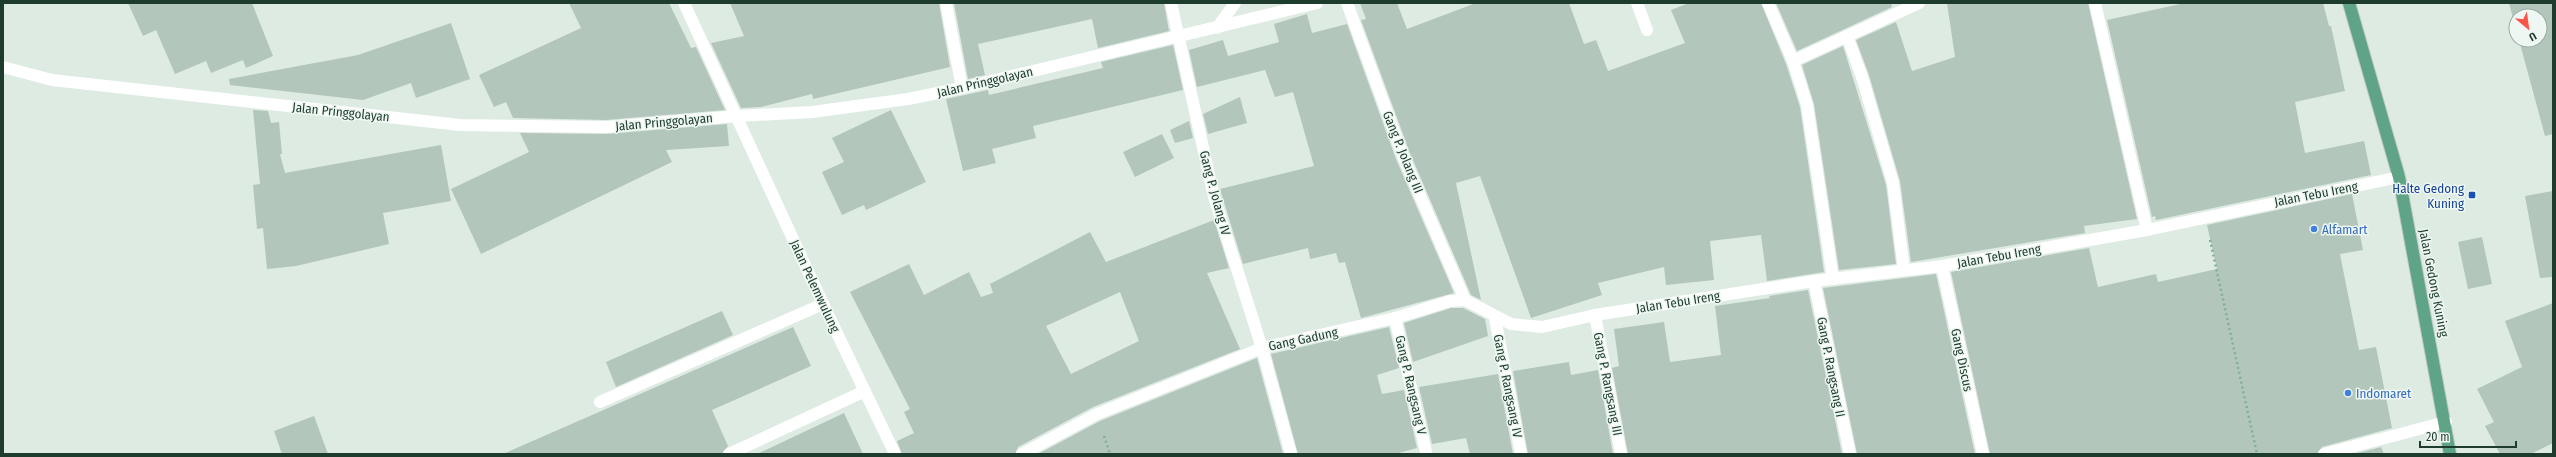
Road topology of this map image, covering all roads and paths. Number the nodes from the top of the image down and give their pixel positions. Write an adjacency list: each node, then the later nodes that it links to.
1 (684, 3): 19 (street, Jalan Pelemwulung)
2 (946, 3): 18 (street)
3 (1171, 3): 14 (street, Gang P. Jolang IV)
4 (1235, 3): 12 (street)
5 (1317, 3): 12 (street, Jalan Pringgolayan)
6 (1347, 3): 27 (street, Gang P. Jolang III)
7 (1637, 3): 13 (street)
8 (1768, 3): 16 (street)
9 (1919, 3): 15 (street)
10 (2095, 3): 22 (street)
11 (2349, 3): 20 (main road, Jalan Gedong Kuning)
12 (1217, 28): 14 (street, Jalan Pringgolayan)
13 (1647, 30)
14 (1178, 36): 18 (street, Jalan Pringgolayan); 32 (street, Gang P. Jolang IV)
15 (1848, 36): 16 (street); 24 (street)
16 (1793, 61): 25 (street)
17 (3, 67): 19 (street, Jalan Pringgolayan)
18 (962, 88): 19 (street, Jalan Pringgolayan)
19 (738, 116): 28 (street, Jalan Pelemwulung)
20 (2399, 177): 21 (street, Jalan Tebu Ireng); 35 (main road, Jalan Gedong Kuning)
21 (2205, 216): 22 (street, Jalan Tebu Ireng); 45 (path)
22 (2147, 230): 23 (street, Jalan Tebu Ireng)
23 (1942, 266): 24 (street, Jalan Tebu Ireng); 44 (street, Gang Discus)
24 (1904, 270): 25 (street, Jalan Tebu Ireng)
25 (1833, 279): 26 (street, Jalan Tebu Ireng)
26 (1814, 281): 29 (street, Jalan Tebu Ireng); 43 (street, Gang P. Rangsang II)
27 (1465, 300): 30 (street, Gang Gadung); 31 (street)
28 (823, 304): 33 (street, Jalan Pelemwulung); 34 (street)
29 (1595, 315): 31 (street); 42 (street, Gang P. Rangsang III)
30 (1395, 318): 32 (street, Gang Gadung); 36 (street, Gang P. Rangsang V)
31 (1495, 318): 41 (street, Gang P. Rangsang IV)
32 (1262, 348): 39 (street, Gang Gadung); 40 (street, Gang P. Jolang IV)
33 (865, 391): 37 (street); 38 (street, Jalan Pelemwulung)
34 (600, 402)
35 (2446, 422): 46 (street); 47 (main road, Jalan Gedong Kuning)
36 (1426, 452)
37 (729, 454)
38 (895, 454)
39 (1022, 454)
40 (1291, 454)
41 (1520, 454)
42 (1621, 454)
43 (1850, 454)
44 (1983, 454)
45 (2257, 454)
46 (2324, 454)
47 (2450, 454)

